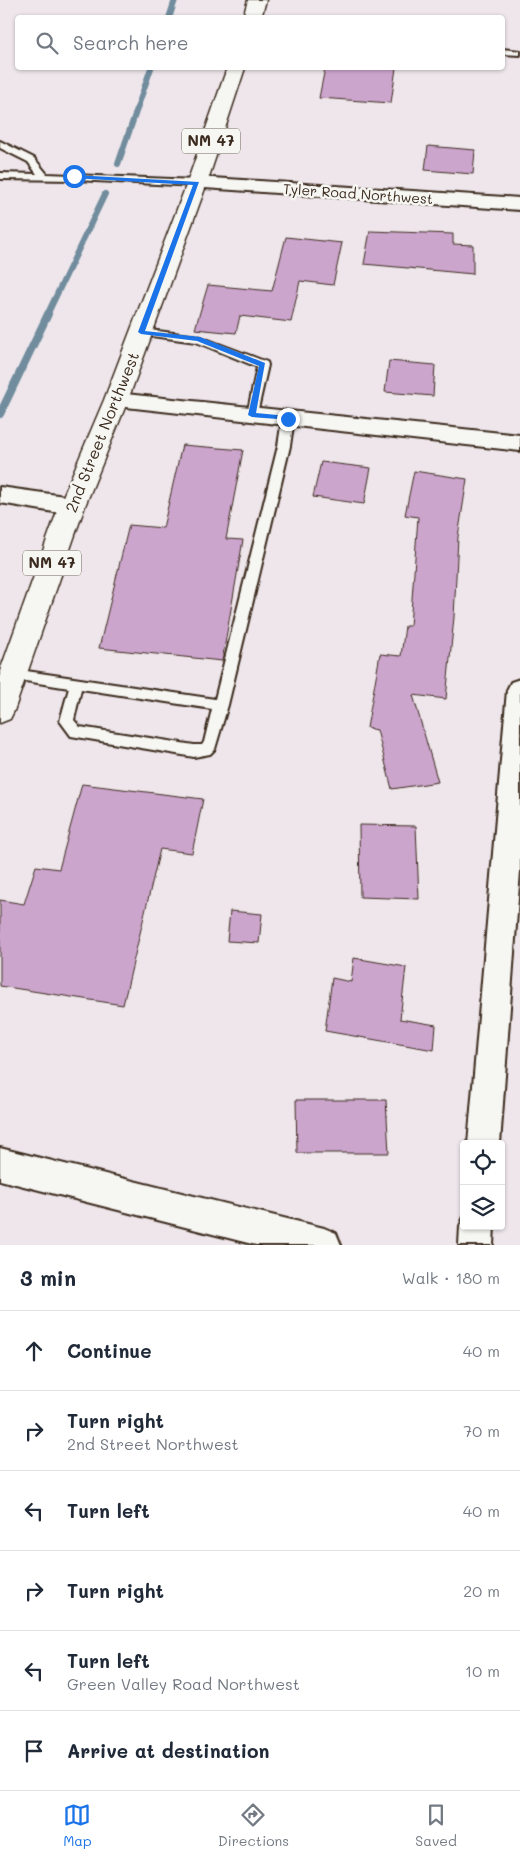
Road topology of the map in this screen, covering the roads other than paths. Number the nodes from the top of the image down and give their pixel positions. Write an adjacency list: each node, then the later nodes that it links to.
1 (257, 0): 2 (main road)
2 (253, 15)
3 (505, 51): 4 (lane)
4 (520, 53)
5 (235, 70): 9 (main road, 2nd Street Northwest / NM 47)
6 (0, 144): 8 (lane)
7 (0, 176): 8 (lane)
8 (44, 176): 9 (lane)
9 (196, 183): 10 (street, Tyler Road Northwest); 11 (main road, 2nd Street Northwest / NM 47)
10 (520, 204)
11 (141, 332): 12 (main road, 2nd Street Northwest / NM 47); 13 (lane)
12 (116, 400): 13 (street); 17 (main road, 2nd Street Northwest / NM 47)
13 (252, 415): 14 (street)
14 (288, 419): 15 (street); 21 (lane)
15 (520, 443)
16 (0, 495): 17 (street)
17 (72, 506): 18 (main road, 2nd Street Northwest / NM 47)
18 (13, 674): 19 (lane); 22 (main road, 2nd Street Northwest / NM 47)
19 (76, 684): 21 (lane); 21 (lane)
20 (520, 690): 23 (street)
21 (221, 706)
22 (0, 711)
23 (518, 765): 24 (street)
24 (484, 1140)
25 (0, 1164): 27 (street)
26 (477, 1230): 28 (street)
27 (324, 1245)
28 (476, 1245)

